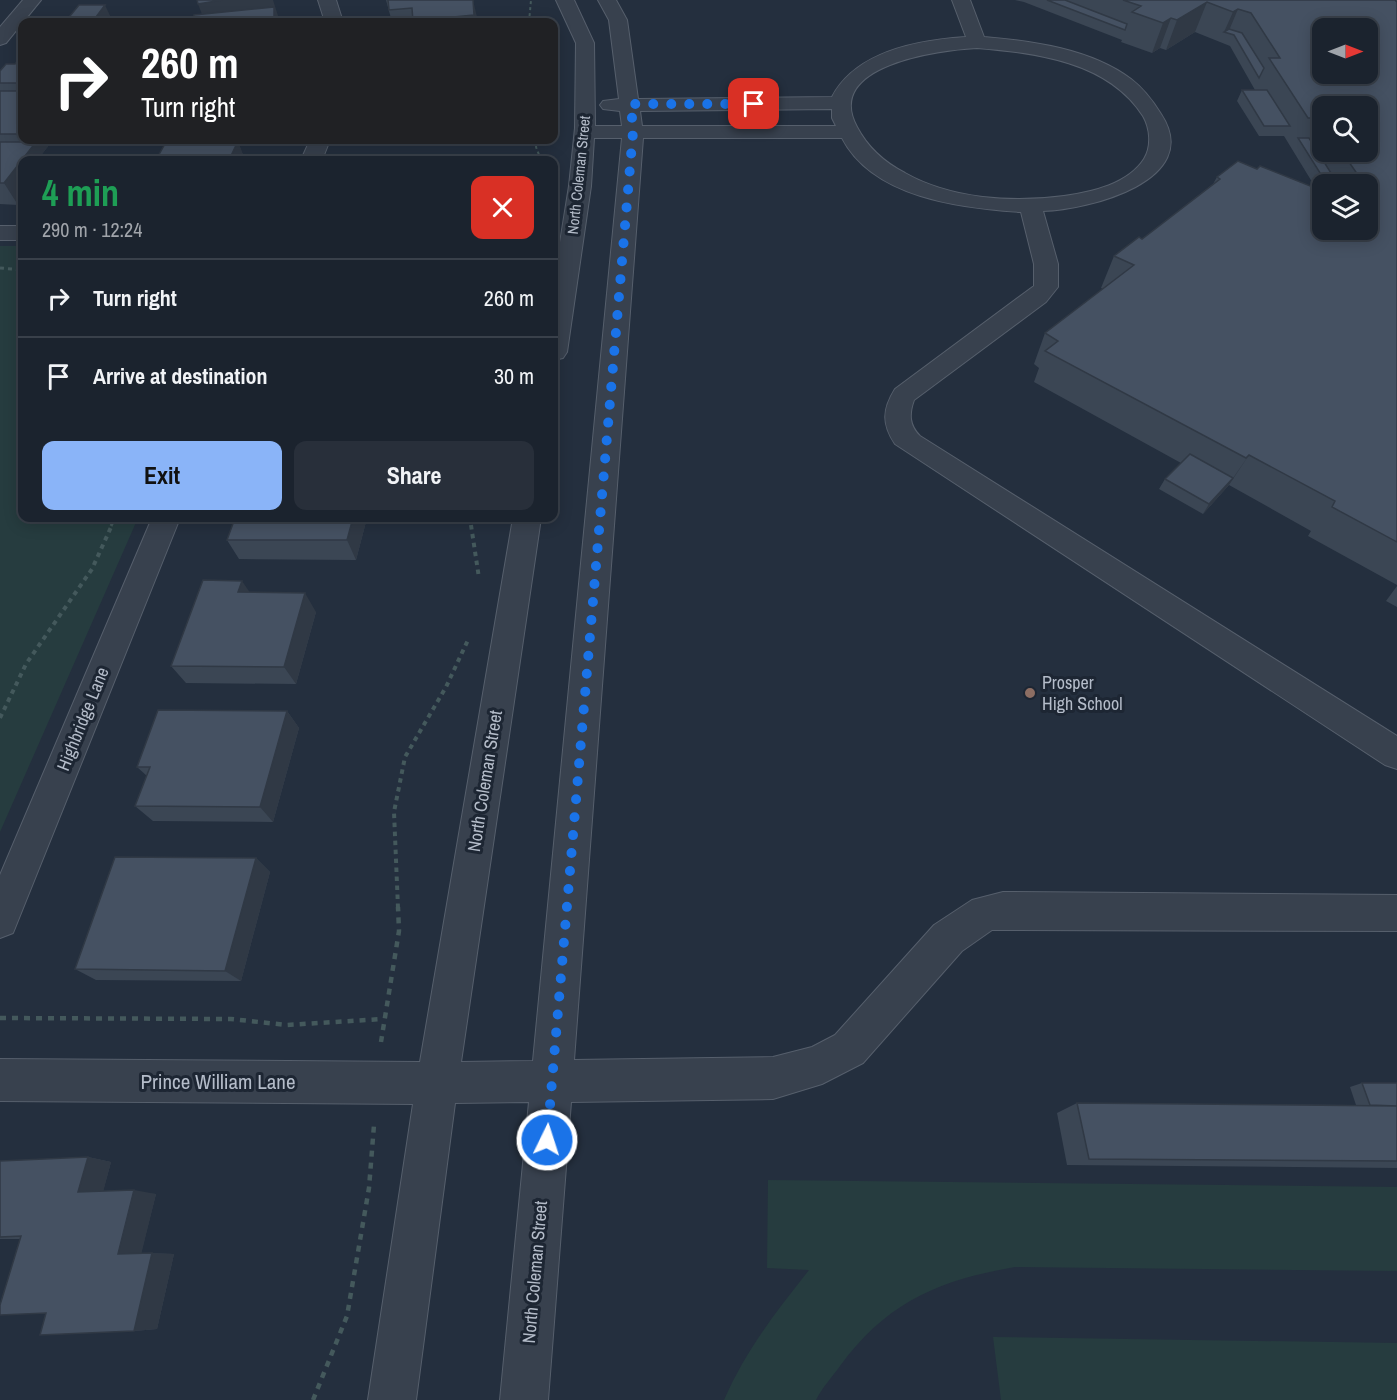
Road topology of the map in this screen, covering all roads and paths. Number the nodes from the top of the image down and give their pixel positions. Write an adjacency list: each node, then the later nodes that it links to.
1 (32, 0): 9 (street)
2 (327, 0): 7 (street)
3 (531, 0): 8 (path)
4 (565, 0): 12 (street, North Coleman Street)
5 (607, 0): 13 (street, North Coleman Street)
6 (961, 0): 10 (street)
7 (333, 18)
8 (529, 18)
9 (0, 39)
10 (977, 42): 11 (street); 16 (street)
11 (842, 103): 13 (street); 15 (street)
12 (586, 106): 13 (street); 14 (street, North Coleman Street)
13 (632, 118): 14 (street); 15 (street); 35 (street, North Coleman Street)
14 (585, 132): 21 (street, North Coleman Street)
15 (847, 132): 16 (street)
16 (1030, 206): 29 (street)
17 (0, 233): 18 (street)
18 (18, 233)
19 (0, 268): 20 (path)
20 (18, 270)
21 (558, 326)
22 (113, 522): 28 (path)
23 (164, 522): 31 (street, Highbridge Lane)
24 (471, 522): 26 (path)
25 (526, 522): 37 (street, North Coleman Street)
26 (479, 582)
27 (471, 634): 33 (path)
28 (0, 718)
29 (1397, 754)
30 (1397, 913): 35 (street, Prince William Lane)
31 (0, 920)
32 (0, 1018): 33 (path)
33 (383, 1019): 36 (path)
34 (0, 1080): 36 (street, Prince William Lane)
35 (551, 1081): 37 (street, Prince William Lane); 40 (street, North Coleman Street)
36 (378, 1083): 37 (street, Prince William Lane); 38 (path)
37 (436, 1083): 39 (street, North Coleman Street)
38 (312, 1400)
39 (392, 1400)
40 (524, 1400)

